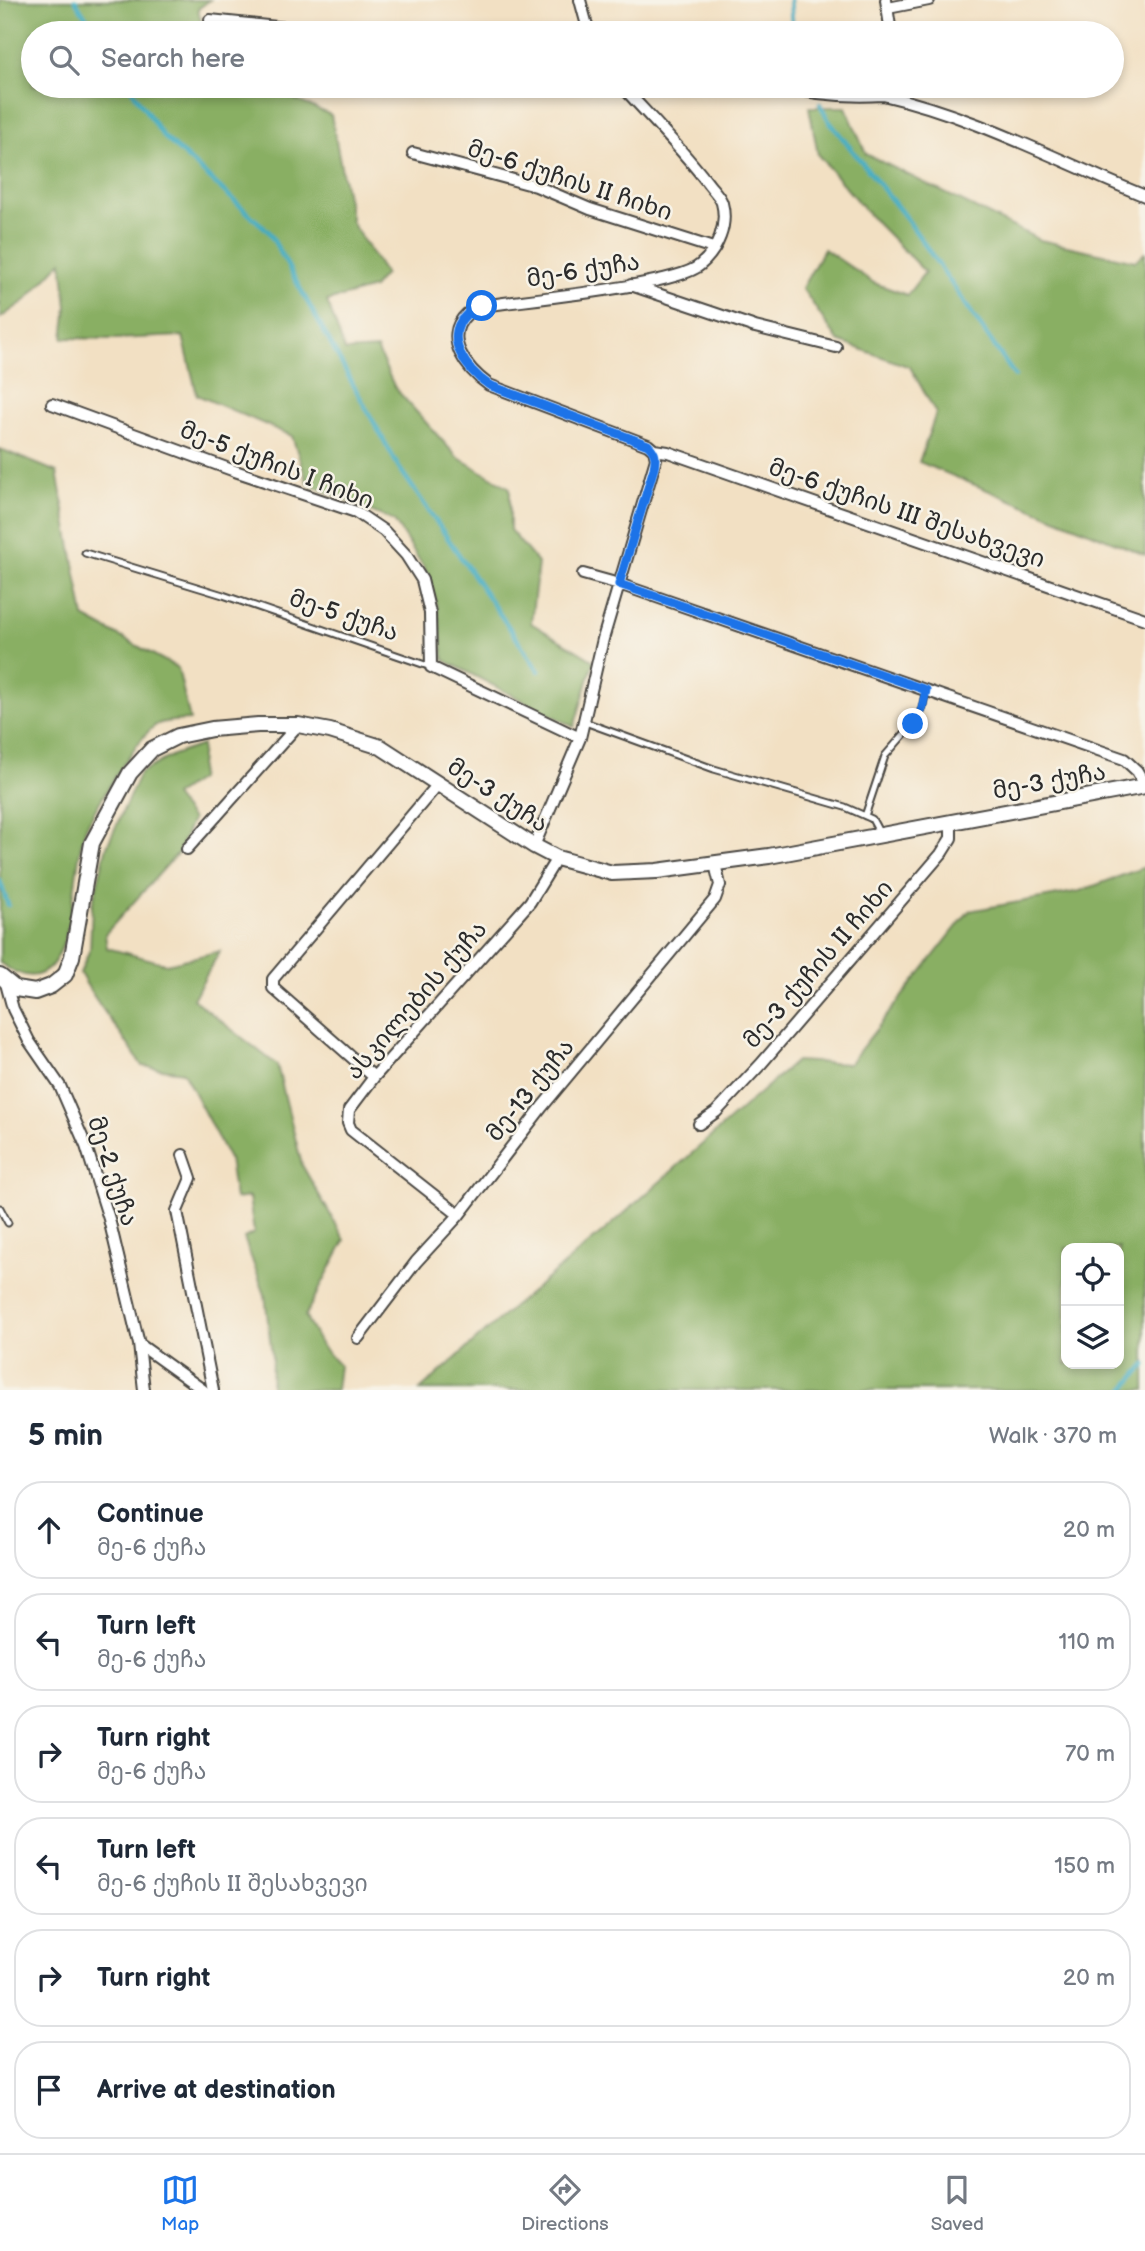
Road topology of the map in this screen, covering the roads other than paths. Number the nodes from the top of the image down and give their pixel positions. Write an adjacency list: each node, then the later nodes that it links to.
1 (580, 0): 6 (street)
2 (929, 0): 3 (street)
3 (887, 4)
4 (210, 20): 5 (street)
5 (220, 21)
6 (586, 21)
7 (633, 98): 11 (street, მე-6 ქუჩა)
8 (904, 98): 10 (street)
9 (413, 153): 11 (street, მე-6 ქუჩის II ჩიხი)
10 (1145, 196)
11 (713, 248): 12 (street, მე-6 ქუჩა)
12 (631, 285): 13 (street); 15 (street, მე-6 ქუჩა)
13 (836, 347)
14 (52, 404): 20 (street, მე-5 ქუჩის I ჩიხი)
15 (654, 450): 18 (street); 19 (street, მე-6 ქუჩის III შესახვევი)
16 (85, 553): 20 (lane, მე-5 ქუჩა)
17 (583, 574): 18 (street)
18 (619, 584): 21 (street); 22 (street)
19 (1145, 619)
20 (431, 667): 24 (street, მე-5 ქუჩა)
21 (926, 690): 26 (street); 27 (lane)
22 (585, 722): 24 (street); 27 (lane)
23 (298, 725): 25 (street, მე-3 ქუჩა); 31 (street); 34 (street, მე-3 ქუჩა)
24 (580, 738): 30 (street)
25 (439, 783): 30 (street, მე-3 ქუჩა); 35 (street)
26 (1145, 786): 28 (street, მე-3 ქუჩა)
27 (865, 816): 29 (lane)
28 (951, 821): 29 (street, მე-3 ქუჩა); 36 (street, მე-3 ქუჩის II ჩიხი)
29 (881, 836): 33 (street, მე-3 ქუჩა)
30 (534, 846): 32 (street, მე-3 ქუჩა)
31 (187, 849)
32 (557, 858): 33 (street, მე-3 ქუჩა); 35 (street, ასკილების ქუჩა)
33 (715, 864): 39 (street, მე-13 ქუჩა)
34 (2, 978): 42 (street, მე-2 ქუჩა)
35 (374, 1077): 39 (street, ასკილების ქუჩა)
36 (699, 1124)
37 (183, 1155): 45 (street)
38 (0, 1208): 40 (lane)
39 (458, 1215): 41 (street, მე-13 ქუჩა)
40 (8, 1223)
41 (358, 1338)
42 (139, 1344): 43 (street, მე-2 ქუჩა); 44 (street)
43 (144, 1390)
44 (203, 1390)
45 (213, 1390)

